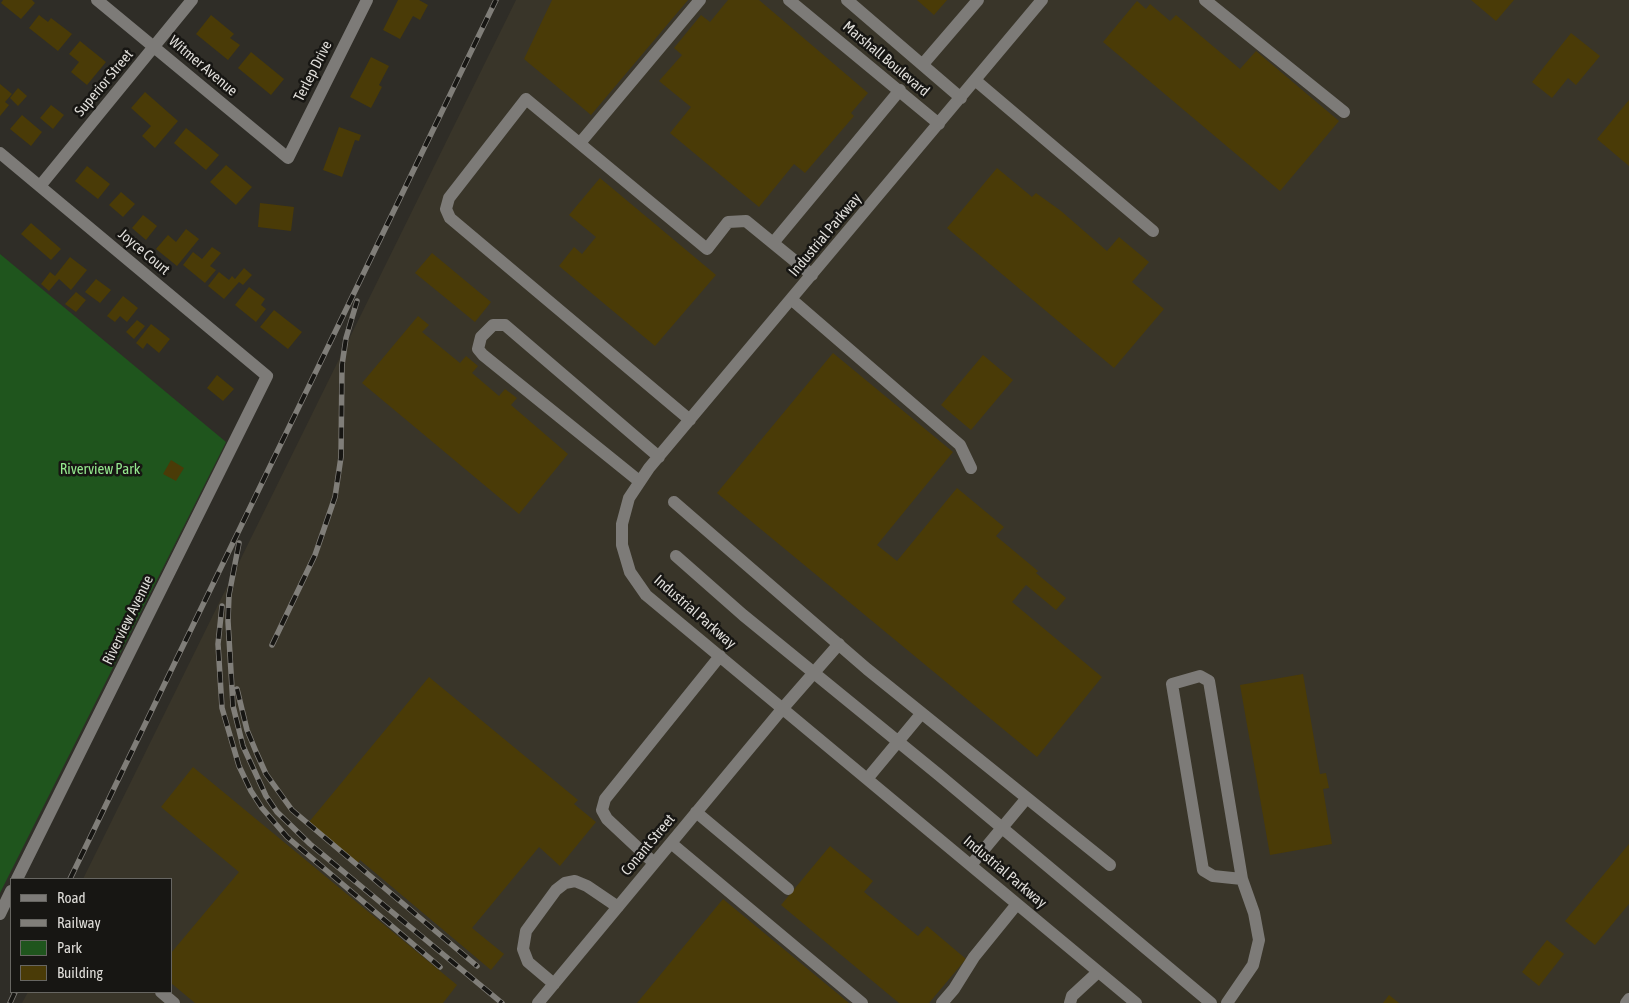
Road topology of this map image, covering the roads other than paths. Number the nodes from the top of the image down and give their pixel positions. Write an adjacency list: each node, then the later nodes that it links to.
1 (97, 0): 10 (street, Witmer Avenue)
2 (192, 0): 10 (street, Superior Street)
3 (367, 0): 19 (street, Terlep Drive)
4 (700, 0): 17 (street)
5 (789, 0): 13 (street, Marshall Boulevard)
6 (847, 0): 11 (street)
7 (978, 0): 11 (street)
8 (1042, 0): 12 (street, Industrial Parkway)
9 (1206, 0): 15 (street)
10 (154, 47): 19 (street, Witmer Avenue); 20 (street, Superior Street)
11 (923, 64): 14 (street)
12 (975, 80): 14 (street, Industrial Parkway); 21 (street)
13 (900, 90): 16 (street, Marshall Boulevard); 22 (street)
14 (961, 98): 16 (street, Industrial Parkway)
15 (1344, 112)
16 (939, 124): 23 (street, Industrial Parkway)
17 (580, 143): 22 (street); 26 (street)
18 (0, 153): 20 (street, Joyce Court)
19 (288, 158)
20 (40, 186): 25 (street, Joyce Court)
21 (1153, 231)
22 (773, 243): 23 (street)
23 (812, 275): 24 (street, Industrial Parkway)
24 (791, 299): 26 (street, Industrial Parkway); 28 (street)
25 (268, 376): 46 (street, Riverview Avenue)
26 (690, 420): 27 (street, Industrial Parkway)
27 (659, 457): 29 (street, Industrial Parkway); 29 (street)
28 (971, 468)
29 (639, 481): 33 (street, Industrial Parkway)
30 (674, 502): 32 (street)
31 (676, 556): 34 (street)
32 (839, 644): 34 (street, Conant Street); 36 (street)
33 (720, 656): 35 (street, Industrial Parkway); 43 (street)
34 (814, 674): 35 (street, Conant Street); 37 (street)
35 (783, 708): 38 (street, Industrial Parkway); 40 (street, Conant Street)
36 (921, 714): 37 (street); 39 (street)
37 (898, 741): 38 (street); 41 (street)
38 (867, 779): 44 (street, Industrial Parkway)
39 (1026, 799): 41 (street); 45 (street)
40 (696, 812): 42 (street, Conant Street); 48 (street)
41 (1002, 828): 44 (street); 63 (street)
42 (671, 843): 43 (street, Conant Street); 59 (street)
43 (654, 863): 51 (street, Conant Street)
44 (971, 865): 50 (street, Industrial Parkway)
45 (1110, 865)
46 (17, 878)
47 (1242, 879): 47 (street); 64 (street)
48 (788, 889)
49 (6, 896): 52 (street)
50 (1017, 904): 53 (street, Industrial Parkway); 60 (street)
51 (618, 907): 54 (street, Conant Street); 54 (street)
52 (0, 914)
53 (1098, 972): 61 (street); 62 (street, Industrial Parkway)
54 (554, 984): 58 (street, Conant Street)
55 (162, 993): 57 (street)
56 (1629, 999): 65 (street)
57 (174, 1003)
58 (538, 1003)
59 (862, 1003)
60 (942, 1003)
61 (1070, 1003)
62 (1136, 1003)
63 (1211, 1003)
64 (1227, 1003)
65 (1626, 1003)

